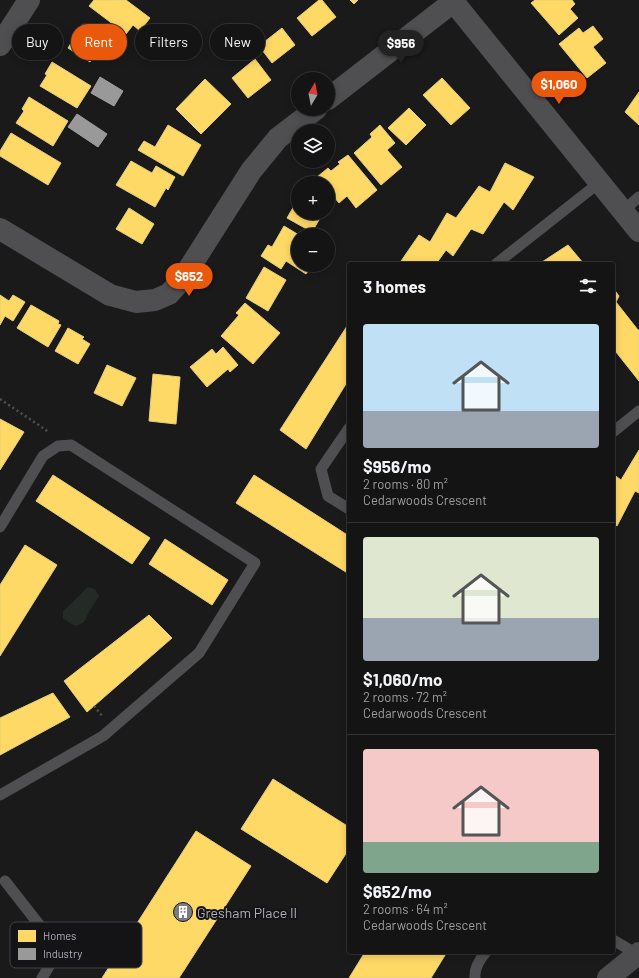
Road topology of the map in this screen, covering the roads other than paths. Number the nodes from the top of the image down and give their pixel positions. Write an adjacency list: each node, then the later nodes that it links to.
1 (29, 0): 3 (street)
2 (452, 1): 4 (street); 6 (street)
3 (0, 44)
4 (335, 93)
5 (307, 116): 8 (street)
6 (600, 182): 7 (street); 10 (lane)
7 (631, 204): 9 (street)
8 (0, 229)
9 (639, 231)
10 (499, 262)
11 (639, 410): 12 (lane)
12 (615, 430)
13 (347, 431): 14 (lane)
14 (347, 507)
15 (0, 527): 16 (lane)
16 (0, 795)
17 (5, 881): 18 (lane)
18 (37, 922)
19 (615, 941): 21 (lane)
20 (484, 954): 24 (lane)
21 (638, 954): 25 (street)
22 (48, 968): 23 (lane)
23 (42, 978)
24 (475, 978)
25 (608, 978)

